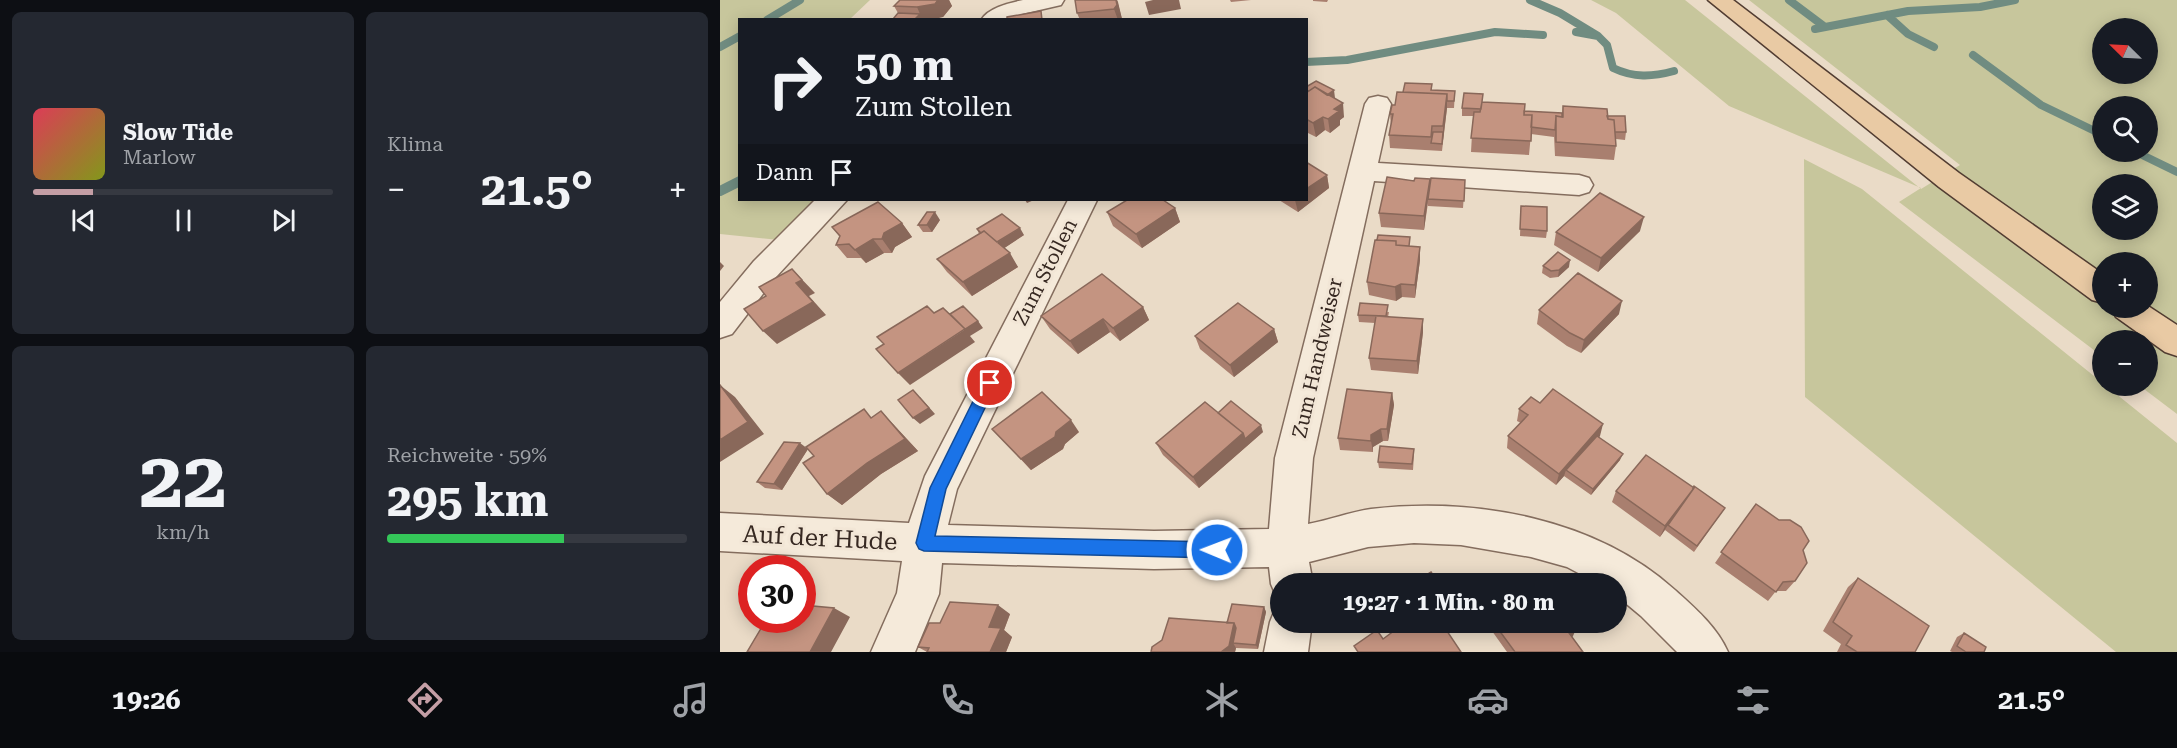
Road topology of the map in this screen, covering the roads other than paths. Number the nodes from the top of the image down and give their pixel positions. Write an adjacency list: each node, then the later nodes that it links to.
1 (1053, 0): 3 (street)
2 (1719, 0): 9 (main road)
3 (996, 18)
4 (1378, 104): 5 (street, Zum Handweiser)
5 (1360, 171): 6 (street); 15 (street, Zum Handweiser)
6 (1579, 185)
7 (831, 201): 11 (street)
8 (1081, 201): 14 (street, Zum Stollen)
9 (2092, 283)
10 (2141, 318): 12 (main road)
11 (720, 325)
12 (2177, 343)
13 (720, 532): 14 (street, Auf der Hude)
14 (924, 543): 15 (street, Auf der Hude); 17 (street, Zum Stollen)
15 (1289, 565): 19 (street, Auf der Hude)
16 (1290, 633): 18 (street)
17 (893, 652)
18 (1286, 652)
19 (1706, 652)

